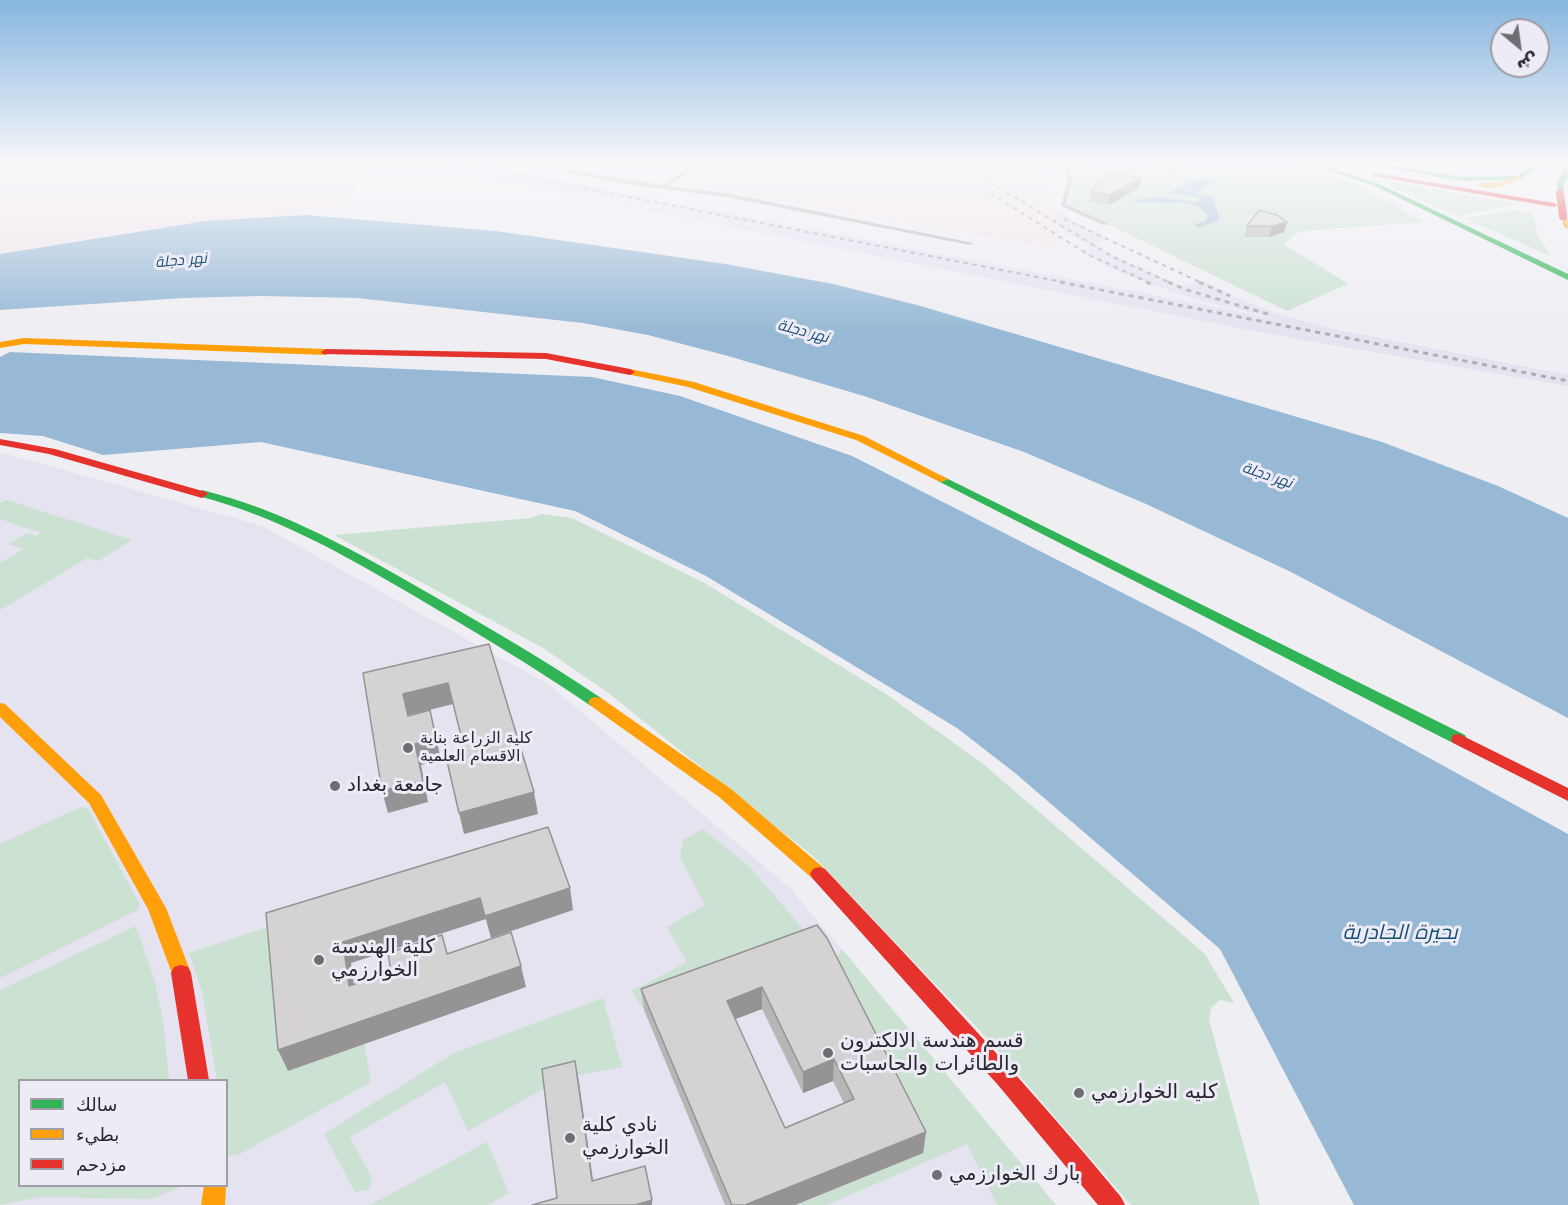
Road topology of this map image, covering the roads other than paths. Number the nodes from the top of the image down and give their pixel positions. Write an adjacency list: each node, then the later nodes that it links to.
1 (859, 220): 5 (street)
2 (1097, 220): 4 (street)
3 (1450, 220): 6 (main road)
4 (1105, 224)
5 (970, 243)
6 (1568, 277)
7 (0, 345): 10 (main road)
8 (0, 442): 14 (main road)
9 (0, 708): 11 (main road)
10 (1568, 795)
11 (199, 1079)
12 (215, 1187): 13 (main road)
13 (213, 1205)
14 (1113, 1205)

